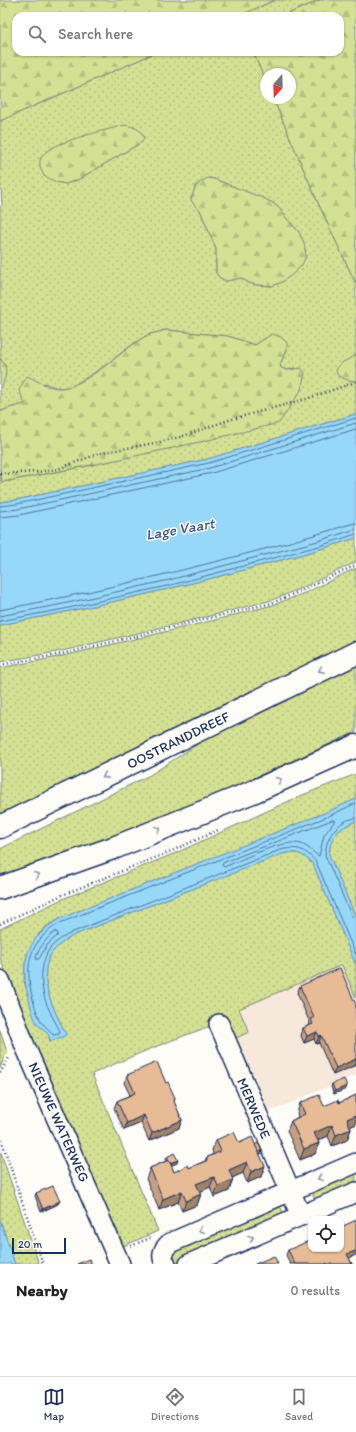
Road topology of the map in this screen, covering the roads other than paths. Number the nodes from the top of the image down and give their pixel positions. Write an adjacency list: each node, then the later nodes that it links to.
1 (356, 653): 3 (main road, OOSTRANDDREEF, one-way to 3)
2 (356, 746): 4 (main road, one-way to 2)
3 (0, 827)
4 (0, 888)
5 (0, 980): 11 (street, NIEUWE WATERWEG)
6 (219, 1024): 8 (street, MERWEDE)
7 (356, 1163): 8 (street, one-way to 8)
8 (290, 1191): 10 (street, MERWEDE); 12 (street, one-way to 12)
9 (356, 1192): 10 (street)
10 (301, 1216): 13 (street, one-way to 10)
11 (118, 1258)
12 (166, 1264)
13 (189, 1264)

